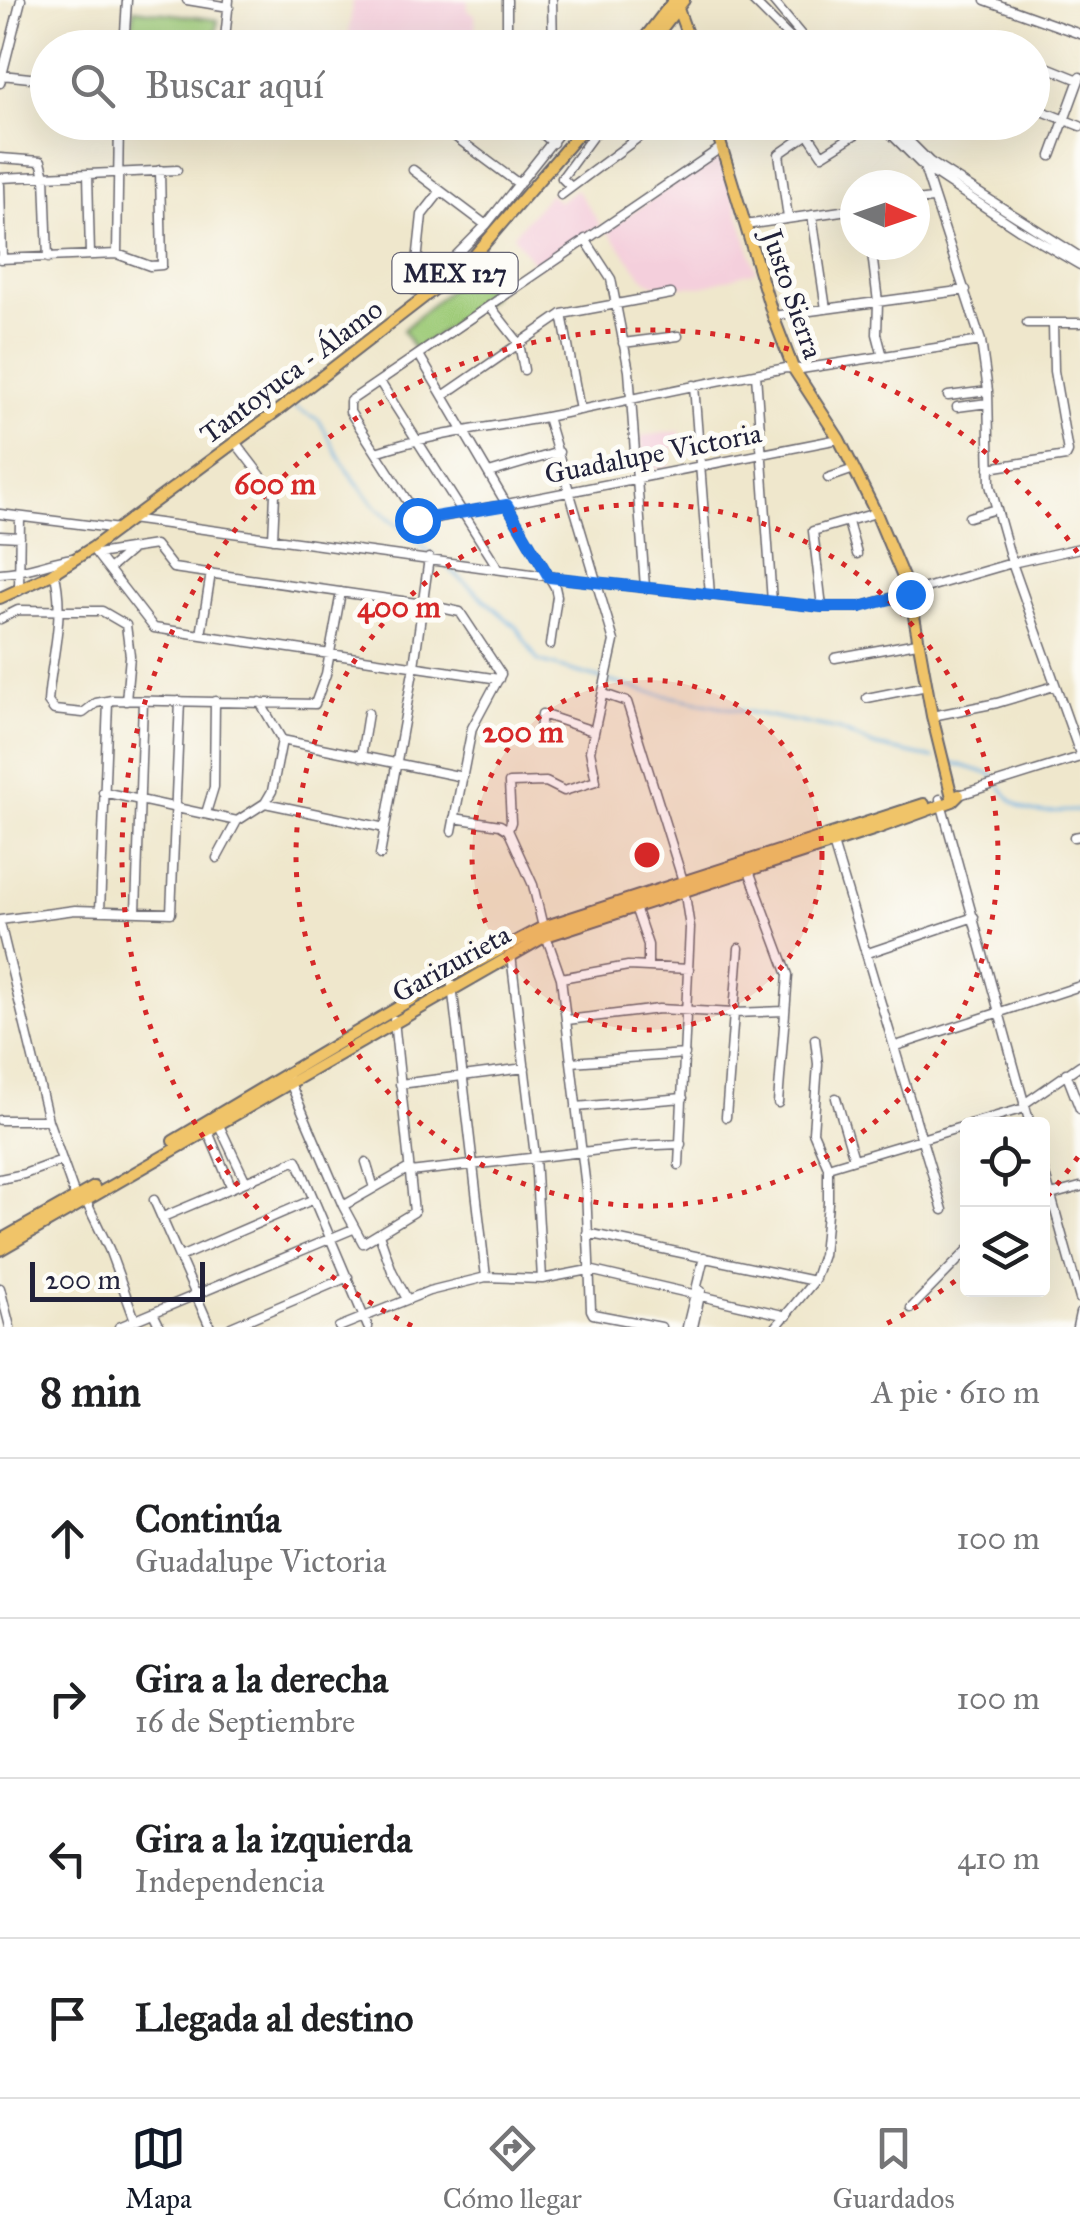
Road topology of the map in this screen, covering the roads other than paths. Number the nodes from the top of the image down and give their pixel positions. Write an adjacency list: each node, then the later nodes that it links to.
1 (21, 0): 21 (street)
2 (127, 0): 11 (street)
3 (187, 0): 10 (street)
4 (507, 0): 13 (street)
5 (552, 0): 14 (street)
6 (752, 0): 17 (street)
7 (772, 0): 18 (street)
8 (986, 0): 19 (street)
9 (677, 2): 15 (main road); 16 (main road)
10 (229, 3): 12 (street)
11 (125, 30)
12 (226, 30)
13 (506, 30)
14 (553, 30)
15 (655, 30)
16 (686, 30)
17 (782, 30)
18 (797, 30)
19 (1080, 34)
20 (1050, 68): 23 (street)
21 (1, 78): 22 (street)
22 (30, 79)
23 (1080, 79): 25 (street)
24 (1050, 114): 25 (street)
25 (1064, 119): 26 (street); 42 (street)
26 (1080, 126)
27 (119, 140): 48 (street)
28 (460, 140): 52 (street)
29 (549, 140): 40 (street)
30 (555, 140): 40 (street)
31 (572, 140): 103 (main road, Tantoyuca - Álamo / MEX 127)
32 (589, 140): 53 (street)
33 (635, 140): 53 (street)
34 (720, 140): 41 (main road, Justo Sierra)
35 (799, 140): 59 (street)
36 (812, 140): 37 (street)
37 (847, 140)
38 (898, 140): 44 (street)
39 (906, 140): 44 (street)
40 (553, 143): 52 (street)
41 (722, 147): 60 (main road, Justo Sierra); 62 (street)
42 (1051, 156)
43 (0, 158): 50 (street)
44 (927, 164): 56 (street); 65 (street); 69 (street)
45 (160, 170): 46 (street); 48 (street); 63 (street)
46 (177, 170)
47 (413, 170): 54 (street)
48 (116, 172): 49 (street); 63 (street)
49 (88, 174): 50 (street); 64 (street)
50 (44, 176): 51 (street); 66 (street)
51 (0, 182): 67 (street)
52 (519, 184): 61 (street)
53 (571, 187): 55 (street)
54 (440, 192): 61 (street); 61 (street)
55 (561, 195)
56 (932, 199): 70 (street)
57 (840, 211): 58 (street)
58 (812, 214): 59 (street); 75 (street)
59 (788, 218): 60 (street)
60 (745, 224): 77 (main road, Justo Sierra)
61 (486, 225)
62 (585, 239): 73 (street); 74 (street)
63 (117, 254): 64 (street)
64 (90, 255): 66 (street)
65 (1080, 256)
66 (48, 258): 67 (street)
67 (1, 259)
68 (873, 260): 72 (street)
69 (1080, 265)
70 (966, 290): 72 (street); 82 (street)
71 (671, 294): 73 (street)
72 (878, 302): 75 (street); 86 (street)
73 (616, 305): 76 (street); 84 (street)
74 (490, 306): 83 (street); 85 (street)
75 (826, 309): 77 (street)
76 (562, 314): 83 (street); 98 (street)
77 (773, 316): 87 (main road, Justo Sierra)
78 (1027, 323): 79 (street)
79 (1053, 323): 80 (street); 108 (street)
80 (1080, 323)
81 (678, 336): 84 (street)
82 (981, 341): 86 (street); 92 (street)
83 (519, 343): 88 (street); 93 (street)
84 (623, 344): 95 (street)
85 (419, 355): 90 (street); 93 (street)
86 (884, 357): 87 (street)
87 (793, 368): 89 (street); 102 (main road, Justo Sierra)
88 (524, 370)
89 (756, 374): 91 (street); 106 (street)
90 (380, 382): 101 (street); 104 (street)
91 (694, 385): 95 (street); 107 (street)
92 (988, 391): 94 (street); 96 (street)
93 (444, 396): 100 (street)
94 (948, 396)
95 (634, 400): 98 (street); 112 (street)
96 (988, 402): 97 (street); 108 (street)
97 (957, 407)
98 (580, 410): 99 (street)
99 (547, 417): 100 (street); 105 (street)
100 (463, 431): 101 (street); 110 (street)
101 (417, 438): 104 (street); 116 (street)
102 (839, 439): 106 (street, Guadalupe Victoria); 109 (main road, Justo Sierra)
103 (235, 442): 121 (main road, Tantoyuca - Álamo / MEX 127); 126 (street)
104 (376, 452): 116 (street, Guadalupe Victoria)
105 (558, 452): 110 (street); 113 (street)
106 (763, 455): 107 (street, Guadalupe Victoria); 147 (street)
107 (701, 467): 112 (street, Guadalupe Victoria); 146 (street)
108 (989, 468): 115 (street)
109 (854, 469): 111 (street); 117 (main road, Justo Sierra)
110 (489, 473): 114 (street)
111 (828, 478)
112 (638, 479): 113 (street, Guadalupe Victoria); 142 (street)
113 (570, 493): 114 (street, Guadalupe Victoria); 141 (street)
114 (507, 505): 116 (street, Guadalupe Victoria); 140 (street)
115 (996, 509): 120 (street); 133 (street)
116 (464, 513): 134 (street)
117 (876, 513): 122 (street); 145 (main road, Justo Sierra)
118 (0, 514): 119 (street)
119 (20, 517): 123 (street); 125 (street)
120 (969, 517)
121 (130, 520): 123 (main road, Tantoyuca - Álamo / MEX 127); 126 (street)
122 (848, 522): 130 (street); 149 (street)
123 (120, 529): 129 (main road, Tantoyuca - Álamo / MEX 127)
124 (0, 536): 125 (street)
125 (20, 537): 138 (street)
126 (273, 539): 132 (street)
127 (134, 548): 129 (street); 135 (street); 139 (street)
128 (1080, 548): 133 (street)
129 (94, 551): 131 (main road, Tantoyuca - Álamo / MEX 127); 135 (street)
130 (857, 554)
131 (73, 558): 136 (main road, Tantoyuca - Álamo / MEX 127); 138 (street)
132 (431, 558): 134 (street); 148 (street)
133 (1012, 563): 145 (street); 163 (street)
134 (498, 568): 140 (street)
135 (109, 570): 152 (street)
136 (54, 572): 144 (main road, Tantoyuca - Álamo / MEX 127); 151 (street)
137 (0, 573): 138 (street)
138 (17, 573): 144 (street)
139 (212, 573): 143 (street); 155 (street)
140 (549, 577): 141 (street); 157 (street)
141 (596, 582): 142 (street); 164 (street)
142 (646, 586): 146 (street)
143 (341, 592): 148 (street); 158 (street)
144 (10, 594): 150 (street)
145 (910, 594): 149 (street); 156 (main road, Justo Sierra)
146 (710, 595): 147 (street)
147 (772, 602): 149 (street)
148 (423, 604): 160 (street); 161 (street)
149 (822, 607)
150 (18, 610): 151 (street); 153 (street)
151 (60, 610): 154 (street); 170 (street)
152 (139, 612): 154 (street); 155 (street)
153 (0, 618)
154 (126, 626): 166 (street)
155 (201, 635): 158 (street)
156 (917, 643): 159 (street); 162 (main road, Justo Sierra)
157 (550, 644)
158 (330, 656): 160 (street); 171 (street)
159 (835, 658)
160 (414, 666): 161 (street); 179 (street)
161 (500, 675): 180 (street)
162 (927, 686): 165 (street); 173 (main road, Justo Sierra)
163 (1054, 686): 173 (street); 178 (street)
164 (604, 691): 174 (street); 196 (street)
165 (867, 698)
166 (126, 700): 168 (street); 170 (street)
167 (216, 700): 169 (street); 171 (street); 186 (street)
168 (143, 701): 169 (street); 183 (street)
169 (180, 701): 185 (street)
170 (108, 702): 181 (street)
171 (260, 702): 176 (street)
172 (368, 713): 177 (street)
173 (932, 716): 182 (main road, Justo Sierra)
174 (593, 731): 175 (street); 190 (street)
175 (540, 738)
176 (282, 740): 177 (street); 184 (street)
177 (360, 757): 179 (street)
178 (1080, 757): 182 (street, Garizurieta)
179 (396, 765): 180 (street); 189 (street)
180 (463, 777): 187 (street)
181 (103, 792): 183 (street); 198 (street)
182 (949, 799): 192 (main road, Garizurieta); 200 (street)
183 (140, 800): 185 (street); 199 (street)
184 (265, 803): 188 (street); 189 (street)
185 (176, 808): 186 (street); 199 (street)
186 (206, 814): 188 (street)
187 (454, 818): 190 (street); 191 (street)
188 (238, 821): 194 (street)
189 (385, 828): 193 (street)
190 (508, 830): 202 (street)
191 (452, 831)
192 (831, 840): 195 (main road, Garizurieta); 205 (street)
193 (380, 855)
194 (218, 858)
195 (748, 867): 196 (main road, Garizurieta); 211 (street)
196 (684, 887): 197 (main road, Garizurieta); 202 (main road, Garizurieta); 207 (street)
197 (635, 907): 202 (main road, Garizurieta); 206 (street)
198 (100, 911): 199 (street); 201 (street)
199 (136, 912)
200 (974, 917): 205 (street); 213 (street)
201 (0, 922): 237 (street)
202 (544, 932): 204 (main road, Garizurieta); 208 (street)
203 (739, 948): 214 (street)
204 (509, 949): 209 (main road, Garizurieta); 222 (street)
205 (868, 953): 218 (street)
206 (648, 965): 207 (street); 208 (street)
207 (689, 969): 212 (street)
208 (561, 978): 216 (street)
209 (452, 981): 215 (main road, Garizurieta); 224 (street)
210 (1080, 986): 213 (street)
211 (785, 1011): 214 (street); 229 (street)
212 (686, 1012): 214 (street); 216 (street); 219 (street)
213 (999, 1012): 218 (street); 230 (street)
214 (734, 1013): 235 (street)
215 (394, 1016): 225 (main road, Garizurieta); 226 (street)
216 (566, 1020): 220 (street)
217 (815, 1039): 249 (street)
218 (896, 1046): 240 (street)
219 (685, 1054): 220 (street); 227 (street)
220 (572, 1062): 231 (street)
221 (1080, 1065): 223 (street)
222 (525, 1068): 224 (street); 243 (street)
223 (1066, 1073): 230 (street); 232 (street)
224 (461, 1076): 226 (street); 247 (street)
225 (288, 1079): 238 (main road, Garizurieta); 261 (street)
226 (400, 1084): 250 (street)
227 (683, 1098): 231 (street); 241 (street)
228 (836, 1098): 244 (street)
229 (778, 1103)
230 (1024, 1106): 233 (street); 234 (street)
231 (576, 1107): 242 (street)
232 (1080, 1109)
233 (992, 1117)
234 (1028, 1117)
235 (726, 1118)
236 (0, 1120): 237 (street)
237 (48, 1120): 245 (street)
238 (211, 1123): 252 (street); 253 (street); 258 (main road, Garizurieta)
239 (960, 1127): 240 (street)
240 (922, 1139): 244 (street); 262 (street)
241 (680, 1144): 242 (street); 248 (street)
242 (580, 1152): 243 (street); 265 (street)
243 (535, 1156): 247 (street); 276 (street)
244 (854, 1158): 249 (street)
245 (62, 1160): 251 (street); 258 (street)
246 (366, 1162): 255 (street)
247 (472, 1165): 250 (street); 275 (street)
248 (679, 1165)
249 (828, 1167): 277 (street)
250 (410, 1170): 255 (street); 266 (street)
251 (0, 1179)
252 (245, 1180): 253 (street); 259 (street)
253 (232, 1186): 263 (street)
254 (1080, 1187): 257 (street)
255 (374, 1188): 261 (street)
256 (1050, 1189): 257 (street)
257 (1052, 1195): 281 (street)
258 (80, 1198): 268 (main road, Garizurieta); 269 (main road, Garizurieta); 288 (street)
259 (314, 1199): 267 (street); 270 (street)
260 (154, 1200): 263 (street)
261 (342, 1206): 264 (street)
262 (943, 1210)
263 (163, 1218): 270 (street)
264 (354, 1230): 266 (street); 267 (street)
265 (587, 1233): 271 (street); 273 (street)
266 (379, 1234): 282 (street)
267 (331, 1237): 274 (street); 279 (street)
268 (0, 1240)
269 (0, 1250)
270 (180, 1257): 279 (street)
271 (706, 1257): 277 (street); 280 (street)
272 (960, 1258): 283 (street)
273 (590, 1270): 276 (street); 280 (street); 296 (street)
274 (348, 1277): 286 (street); 293 (street)
275 (486, 1277): 276 (street); 282 (street)
276 (542, 1278)
277 (814, 1281): 287 (street)
278 (0, 1288): 289 (street)
279 (196, 1295): 285 (street); 292 (street)
280 (698, 1295): 287 (street); 297 (street)
281 (1080, 1297)
282 (408, 1299): 286 (street)
283 (911, 1308)
284 (1080, 1312): 299 (street)
285 (153, 1313): 288 (street); 291 (street)
286 (363, 1316): 294 (street); 295 (street)
287 (787, 1316): 298 (street)
288 (134, 1320): 290 (street)
289 (10, 1327)
290 (119, 1327)
291 (160, 1327)
292 (210, 1327)
293 (231, 1327)
294 (339, 1327)
295 (368, 1327)
296 (661, 1327)
297 (690, 1327)
298 (776, 1327)
299 (1077, 1327)

